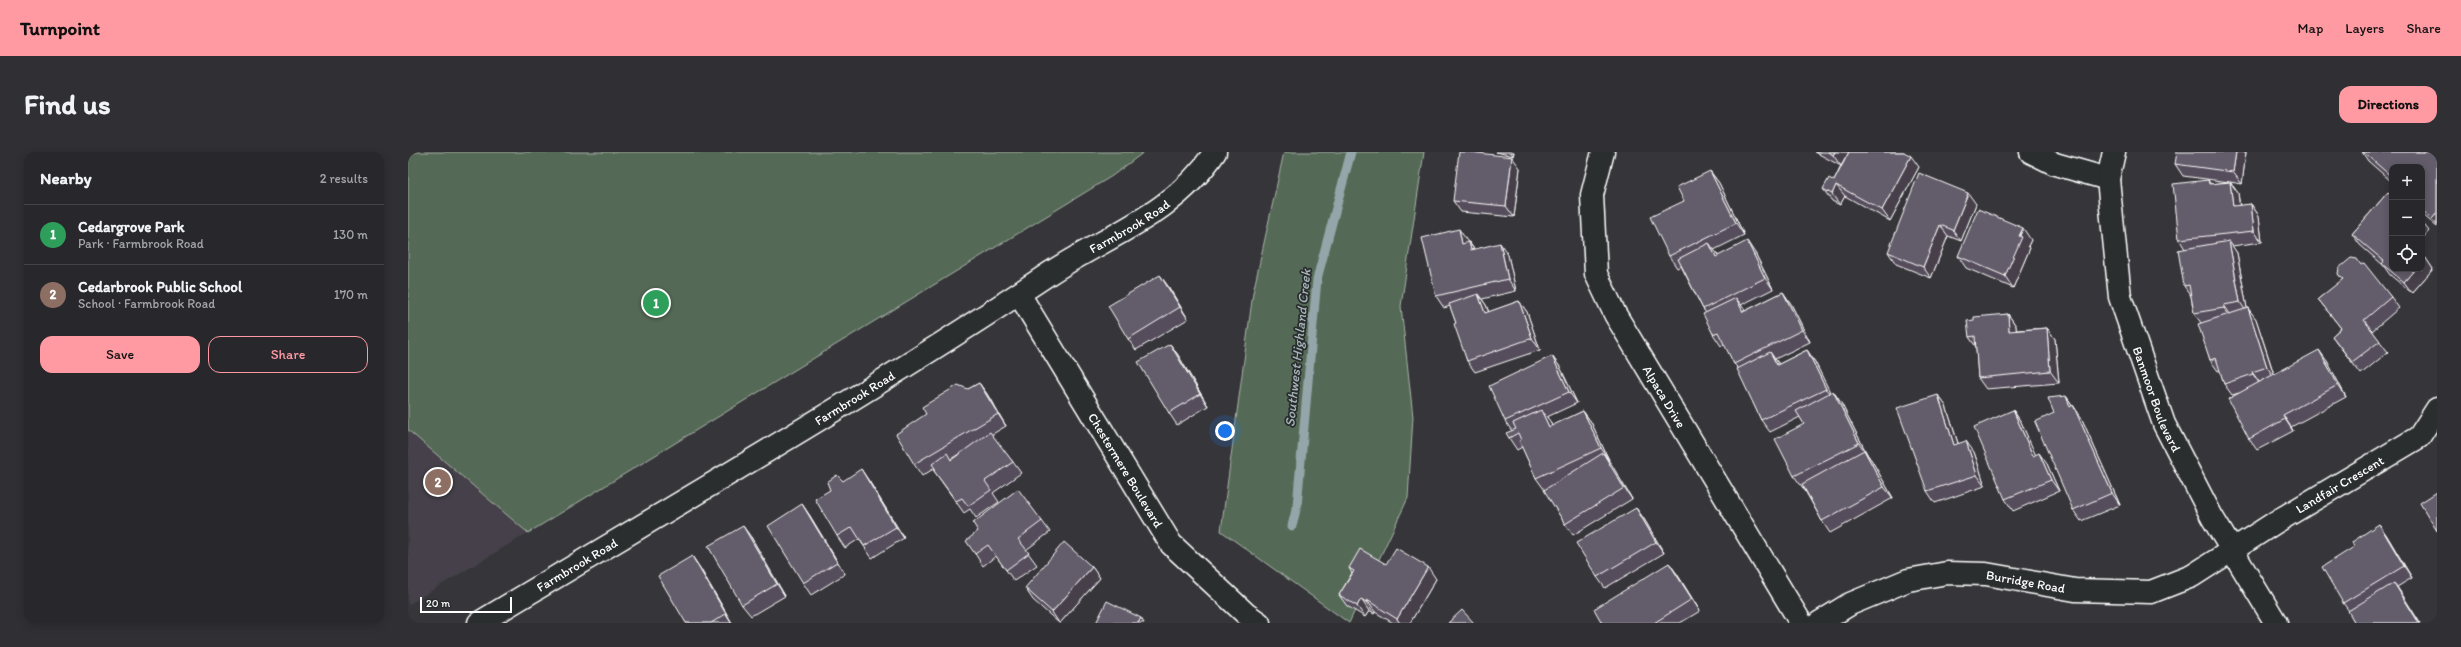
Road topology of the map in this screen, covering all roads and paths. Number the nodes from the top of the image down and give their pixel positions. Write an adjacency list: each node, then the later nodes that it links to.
1 (1215, 152): 6 (street, Farmbrook Road)
2 (1603, 152): 11 (street, Alpaca Drive)
3 (2031, 152): 5 (street)
4 (2114, 152): 5 (street, Banmoor Boulevard)
5 (2108, 179): 8 (street, Banmoor Boulevard)
6 (1019, 294): 9 (street, Farmbrook Road); 10 (street, Chestermere Boulevard)
7 (2437, 409): 8 (street, Landfair Crescent)
8 (2233, 551): 12 (street, Burridge Road); 13 (street, Banmoor Boulevard)
9 (479, 623)
10 (1259, 623)
11 (1801, 623)
12 (1819, 623)
13 (2276, 623)

